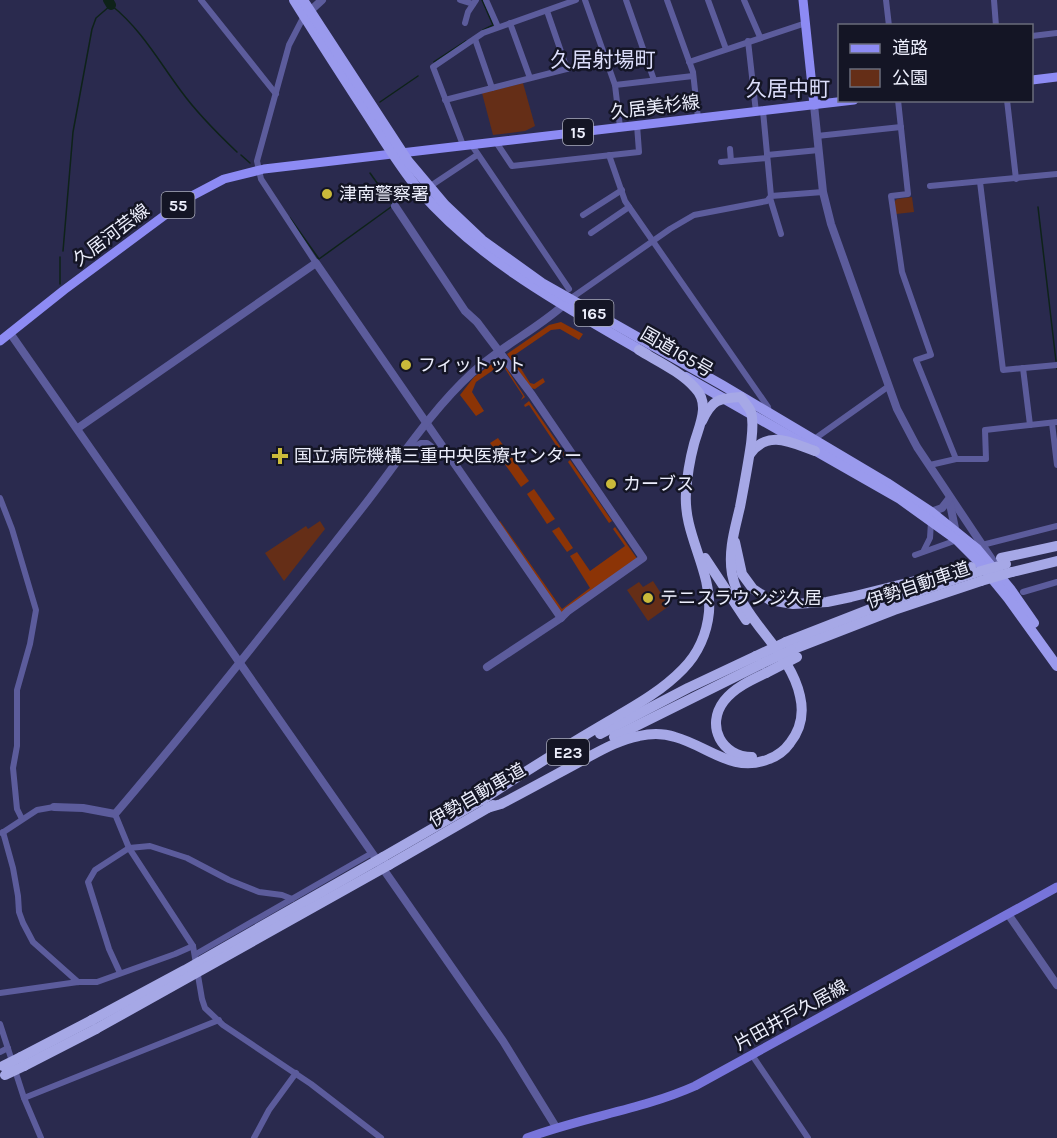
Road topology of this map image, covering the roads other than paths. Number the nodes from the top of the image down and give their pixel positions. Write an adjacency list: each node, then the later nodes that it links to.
1 (201, 0): 41 (street)
2 (294, 0): 18 (highway, 国道165号 / 165)
3 (303, 0): 18 (highway, 国道165号 / 165)
4 (322, 0): 18 (street)
5 (460, 0): 16 (street)
6 (486, 0): 24 (street)
7 (576, 0): 17 (street)
8 (585, 0): 31 (street)
9 (626, 0): 38 (street)
10 (667, 0): 32 (street)
11 (708, 0): 30 (street)
12 (744, 0): 27 (street)
13 (803, 0): 21 (main road)
14 (886, 0): 22 (street)
15 (994, 0): 23 (street)
16 (474, 2): 19 (street)
17 (547, 11): 20 (street); 33 (street)
18 (307, 13): 41 (street); 57 (highway, 国道165号 / 165)
19 (465, 23)
20 (510, 23): 24 (street); 36 (street)
21 (806, 23): 27 (street); 46 (main road)
22 (889, 24)
23 (996, 24)
24 (498, 27): 28 (street)
25 (1057, 33): 26 (street)
26 (1033, 36)
27 (760, 37): 29 (street)
28 (475, 39): 40 (street); 42 (street)
29 (748, 41): 30 (street); 47 (street)
30 (726, 49): 32 (street)
31 (606, 59): 33 (street); 39 (street)
32 (689, 62): 34 (street)
33 (567, 69): 36 (street)
34 (693, 76): 38 (street); 48 (street)
35 (1057, 77): 37 (main road)
36 (530, 78): 40 (street)
37 (1033, 80)
38 (654, 81): 39 (street)
39 (615, 85): 50 (street)
40 (492, 88): 42 (street)
41 (276, 94): 63 (street)
42 (445, 100): 54 (street)
43 (838, 102): 46 (main road, 久居美杉線 / 15)
44 (898, 102): 51 (street)
45 (1007, 102): 65 (street)
46 (814, 105): 47 (main road, 久居美杉線 / 15); 52 (street)
47 (759, 111): 48 (main road, 久居美杉線 / 15); 60 (street)
48 (698, 118): 49 (main road, 久居美杉線 / 15)
49 (636, 125): 50 (main road, 久居美杉線 / 15); 59 (street)
50 (620, 127): 53 (main road, 久居美杉線 / 15)
51 (902, 127): 52 (street); 99 (street)
52 (817, 136): 56 (street)
53 (496, 142): 54 (main road, 久居美杉線 / 15); 59 (street)
54 (467, 145): 57 (main road, 久居美杉線 / 15); 58 (street)
55 (730, 148): 61 (street)
56 (819, 150): 60 (street); 70 (street)
57 (398, 153): 63 (main road, 久居河芸線 / 55); 68 (highway, 国道165号 / 165); 79 (highway, 国道165号 / 165)
58 (477, 155): 68 (street); 79 (street)
59 (609, 155): 69 (street)
60 (767, 156): 61 (street); 71 (street)
61 (732, 161): 62 (street)
62 (721, 162)
63 (257, 170): 78 (street); 80 (main road, 久居河芸線 / 55)
64 (1057, 174): 65 (street)
65 (1016, 179): 66 (street)
66 (980, 182): 67 (street); 85 (street)
67 (930, 186)
68 (429, 187): 79 (highway, 国道165号 / 165)
69 (622, 190): 73 (street); 74 (street)
70 (823, 192): 71 (street); 86 (street)
71 (771, 197): 76 (street); 77 (street)
72 (395, 206): 83 (street)
73 (629, 207): 75 (street); 77 (street)
74 (583, 215)
75 (591, 233)
76 (781, 234)
77 (653, 241): 79 (street); 90 (street)
78 (316, 263): 93 (street); 95 (street)
79 (567, 298): 82 (highway, 国道165号 / 165); 83 (street); 87 (highway, 国道165号 / 165)
80 (10, 333): 81 (main road, 久居河芸線 / 55); 95 (street)
81 (0, 341)
82 (639, 350): 88 (highway, 国道165号 / 165); 91 (highway)
83 (500, 351): 93 (street); 121 (street)
84 (1057, 365): 85 (street)
85 (1023, 368): 94 (street)
86 (889, 386): 96 (street); 101 (street)
87 (741, 397): 88 (highway); 89 (highway); 90 (highway, 国道165号 / 165)
88 (722, 398): 89 (highway, 国道165号 / 165); 91 (highway)
89 (751, 413): 96 (highway, 国道165号 / 165); 98 (highway)
90 (769, 414): 96 (highway, 国道165号 / 165)
91 (702, 421): 110 (highway)
92 (1055, 423): 94 (street); 102 (street)
93 (426, 425): 97 (street); 100 (street)
94 (1030, 425): 99 (street)
95 (78, 428): 124 (street)
96 (814, 446): 98 (highway); 105 (highway, 国道165号 / 165)
97 (406, 451): 100 (street); 124 (street)
98 (749, 454): 107 (highway)
99 (956, 459): 101 (street)
100 (451, 461): 121 (street)
101 (930, 465): 104 (street)
102 (1057, 465)
103 (0, 498): 131 (street)
104 (951, 502): 105 (street); 108 (street); 109 (street)
105 (931, 517): 108 (highway, 国道165号 / 165); 112 (street)
106 (1057, 526): 109 (street)
107 (734, 533): 117 (highway); 128 (highway)
108 (957, 534): 112 (street); 119 (highway, 国道165号 / 165); 126 (highway, 国道165号 / 165)
109 (982, 544): 119 (street)
110 (696, 545): 125 (highway); 128 (highway)
111 (1057, 546): 116 (highway)
112 (924, 551): 114 (street)
113 (1057, 551): 116 (highway, 伊勢自動車道)
114 (915, 555)
115 (1057, 561): 116 (highway, 伊勢自動車道)
116 (1006, 565): 117 (highway, 伊勢自動車道, bridge)
117 (975, 574): 122 (highway, 伊勢自動車道); 122 (highway, 伊勢自動車道)
118 (1057, 582): 120 (street)
119 (1011, 590): 123 (highway, 国道165号 / 165)
120 (1023, 592)
121 (561, 618): 127 (street)
122 (792, 650): 125 (highway, 伊勢自動車道, bridge)
123 (1057, 655)
124 (239, 661): 130 (street); 134 (street)
125 (761, 664): 128 (highway, 伊勢自動車道 / E23)
126 (1057, 666)
127 (487, 667)
128 (484, 804): 134 (highway, 伊勢自動車道 / E23)
129 (54, 807): 130 (street); 131 (street)
130 (115, 814): 133 (street)
131 (22, 819): 132 (street)
132 (2, 833): 141 (street)
133 (129, 848): 136 (street); 138 (street); 140 (street)
134 (381, 858): 136 (street); 149 (highway, 伊勢自動車道 / E23, bridge); 152 (street)
135 (1057, 887): 137 (main road, 片田井戸久居線)
136 (292, 899): 139 (street)
137 (1008, 914): 142 (street); 148 (main road, 片田井戸久居線)
138 (193, 946): 139 (street); 140 (street)
139 (196, 954): 144 (street)
140 (120, 973): 141 (street)
141 (78, 982): 143 (street)
142 (1057, 985)
143 (0, 993)
144 (219, 1020): 150 (street); 151 (street)
145 (0, 1024): 146 (street)
146 (8, 1048): 147 (street); 151 (street)
147 (0, 1052)
148 (752, 1055): 152 (main road, 片田井戸久居線); 157 (street)
149 (2, 1071)
150 (296, 1073): 154 (street); 155 (street)
151 (24, 1098): 153 (street)
152 (556, 1127): 156 (main road, 片田井戸久居線)
153 (41, 1138)
154 (254, 1138)
155 (381, 1138)
156 (527, 1138)
157 (808, 1138)

